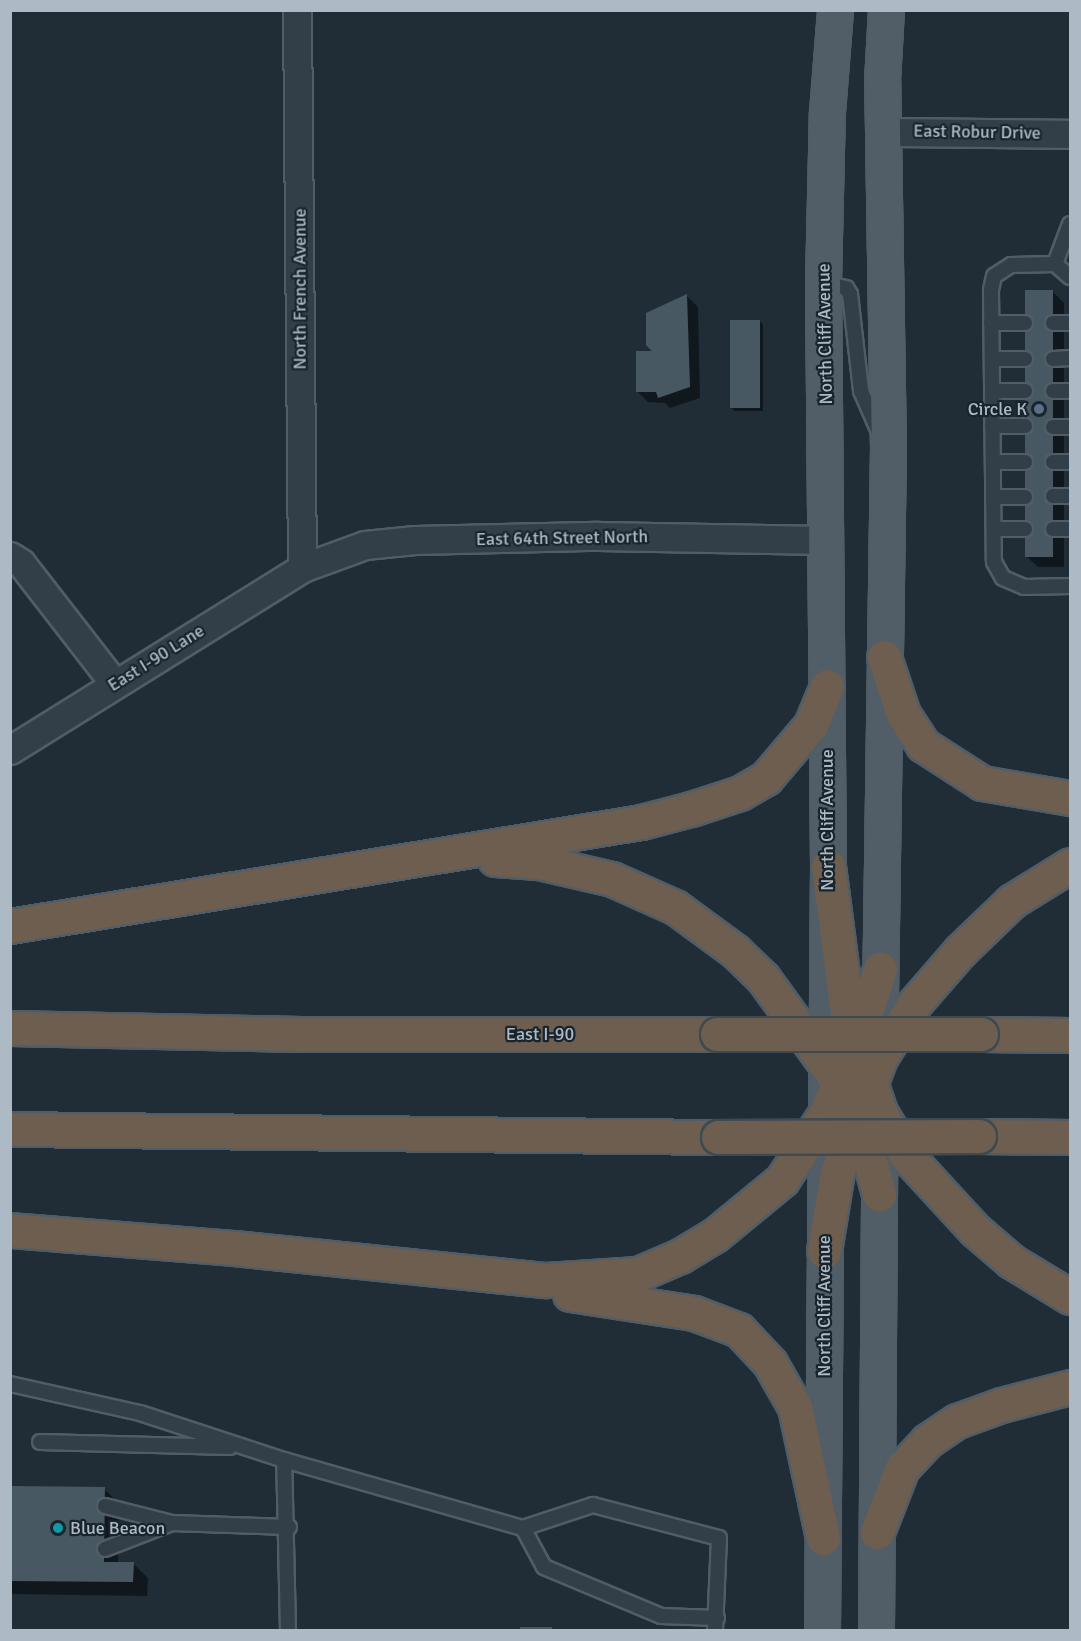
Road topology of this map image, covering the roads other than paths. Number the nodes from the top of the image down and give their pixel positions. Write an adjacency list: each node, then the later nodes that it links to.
1 (297, 10): 41 (street, North French Avenue)
2 (835, 10): 9 (main road, North Cliff Avenue)
3 (886, 10): 4 (main road)
4 (883, 132): 5 (street, East Robur Drive); 26 (main road)
5 (1071, 134)
6 (1071, 224): 7 (lane)
7 (1055, 264): 8 (lane); 10 (lane)
8 (1071, 278)
9 (823, 283): 26 (lane); 39 (main road, North Cliff Avenue)
10 (991, 323): 11 (lane); 17 (lane)
11 (1025, 323)
12 (1053, 323): 13 (lane)
13 (1071, 323)
14 (1025, 358): 17 (lane)
15 (1053, 358): 16 (lane)
16 (1071, 358)
17 (992, 359): 18 (lane)
18 (992, 391): 19 (lane); 22 (lane)
19 (1025, 391)
20 (1053, 391): 21 (lane)
21 (1071, 391)
22 (992, 426): 23 (lane); 27 (lane)
23 (1025, 426)
24 (1053, 427): 25 (lane)
25 (1071, 427)
26 (888, 450): 43 (main road)
27 (993, 462): 28 (lane); 33 (lane)
28 (1025, 462)
29 (1053, 462): 30 (lane)
30 (1071, 462)
31 (1053, 496): 32 (lane)
32 (1071, 496)
33 (993, 497): 34 (lane); 35 (lane)
34 (1025, 497)
35 (994, 529): 36 (lane); 42 (lane)
36 (1025, 529)
37 (1053, 529): 38 (lane)
38 (1071, 529)
39 (826, 540): 41 (street, East 64th Street North); 45 (main road, North Cliff Avenue)
40 (10, 556): 44 (street)
41 (302, 567): 44 (street, East I-90 Lane)
42 (1071, 586)
43 (884, 657): 47 (highway); 52 (main road)
44 (114, 683): 46 (street, East I-90 Lane)
45 (828, 686): 48 (highway); 49 (main road, North Cliff Avenue)
46 (10, 750)
47 (1071, 798)
48 (375, 866): 51 (highway); 55 (highway)
49 (828, 866): 55 (highway)
50 (1071, 866): 55 (highway)
51 (10, 926)
52 (880, 969): 55 (highway)
53 (10, 1028): 54 (highway, East I-90, bridge)
54 (1071, 1035)
55 (858, 1080): 56 (highway); 60 (highway); 62 (highway); 72 (main road)
56 (825, 1114): 60 (main road, North Cliff Avenue); 61 (highway)
57 (10, 1129): 58 (highway, bridge)
58 (1071, 1137)
59 (10, 1230): 61 (highway)
60 (824, 1251): 73 (main road, North Cliff Avenue)
61 (366, 1261): 73 (highway)
62 (1071, 1297)
63 (10, 1384): 66 (lane)
64 (1071, 1387): 72 (highway)
65 (40, 1442): 66 (lane)
66 (245, 1448): 67 (lane)
67 (284, 1460): 70 (lane); 71 (lane)
68 (105, 1506): 69 (lane)
69 (172, 1523): 70 (lane); 74 (lane)
70 (289, 1527): 76 (lane)
71 (523, 1528): 75 (lane); 75 (lane)
72 (877, 1532): 78 (main road)
73 (823, 1538): 77 (main road, North Cliff Avenue)
74 (105, 1549)
75 (716, 1624)
76 (288, 1630)
77 (822, 1630)
78 (876, 1630)

